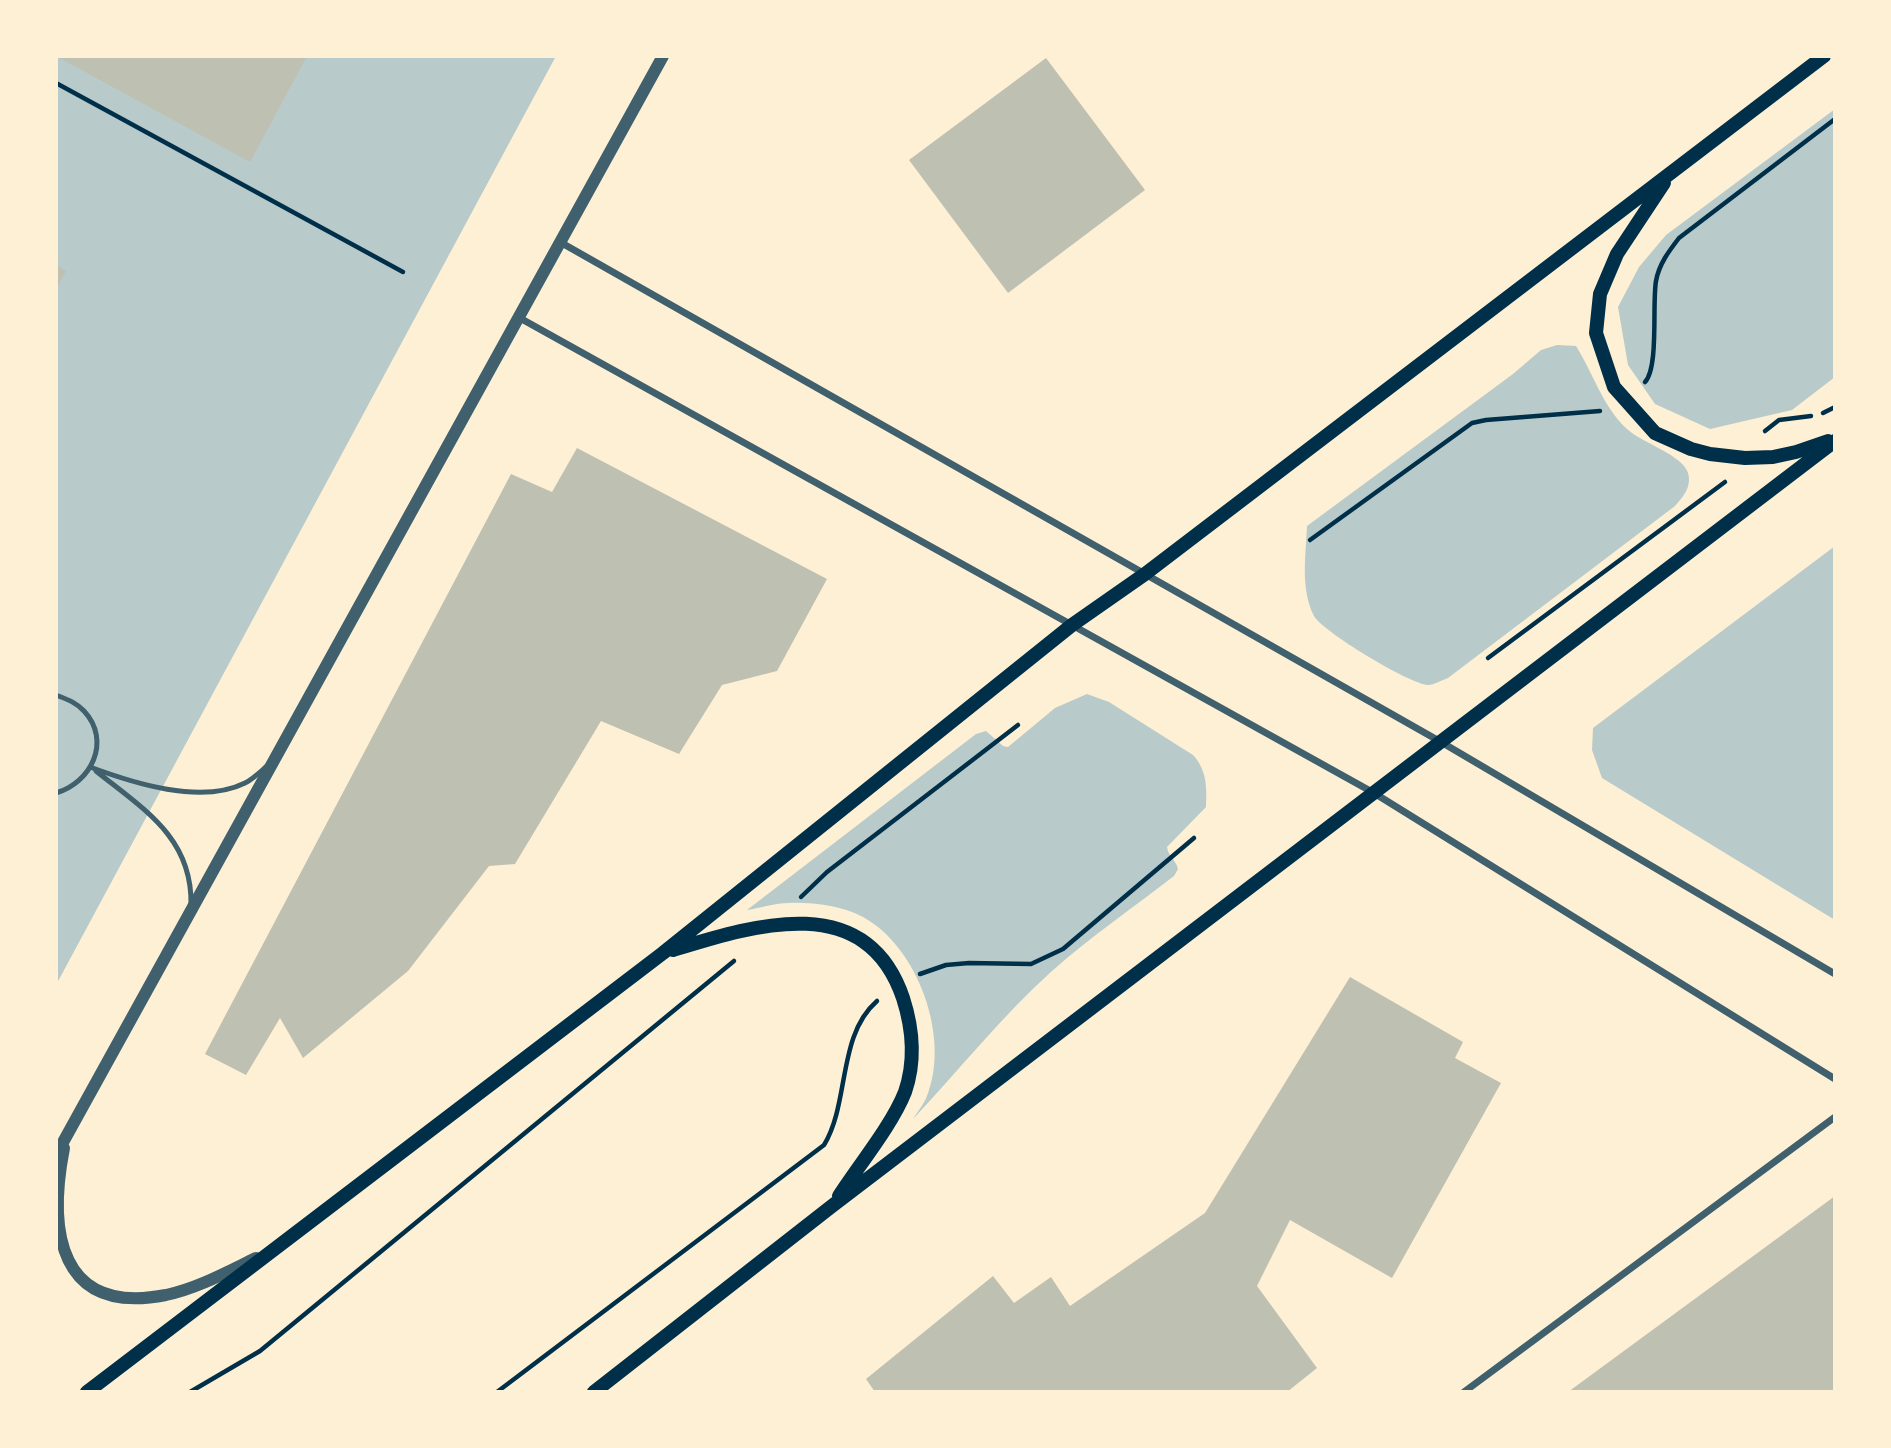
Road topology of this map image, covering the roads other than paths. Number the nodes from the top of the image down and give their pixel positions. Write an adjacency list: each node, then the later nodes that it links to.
1 (663, 56): 4 (street)
2 (1824, 56): 3 (main road)
3 (1671, 173): 6 (main road); 7 (main road)
4 (560, 242): 5 (street); 7 (street)
5 (518, 317): 8 (street); 11 (street)
6 (1835, 440): 10 (main road)
7 (1144, 574): 8 (main road); 10 (street)
8 (1072, 625): 14 (street); 16 (main road)
9 (56, 695): 12 (lane)
10 (1441, 742): 14 (main road); 17 (street)
11 (272, 762): 12 (lane); 15 (street)
12 (90, 767): 13 (lane); 15 (lane)
13 (56, 793)
14 (1374, 793): 18 (street); 22 (main road)
15 (191, 912): 20 (street)
16 (663, 953): 22 (main road); 23 (main road)
17 (1835, 974)
18 (1835, 1079)
19 (1835, 1117): 26 (street)
20 (66, 1136): 21 (street); 23 (street)
21 (56, 1155)
22 (832, 1206): 25 (main road)
23 (269, 1252): 24 (main road)
24 (87, 1392)
25 (594, 1392)
26 (1464, 1392)

